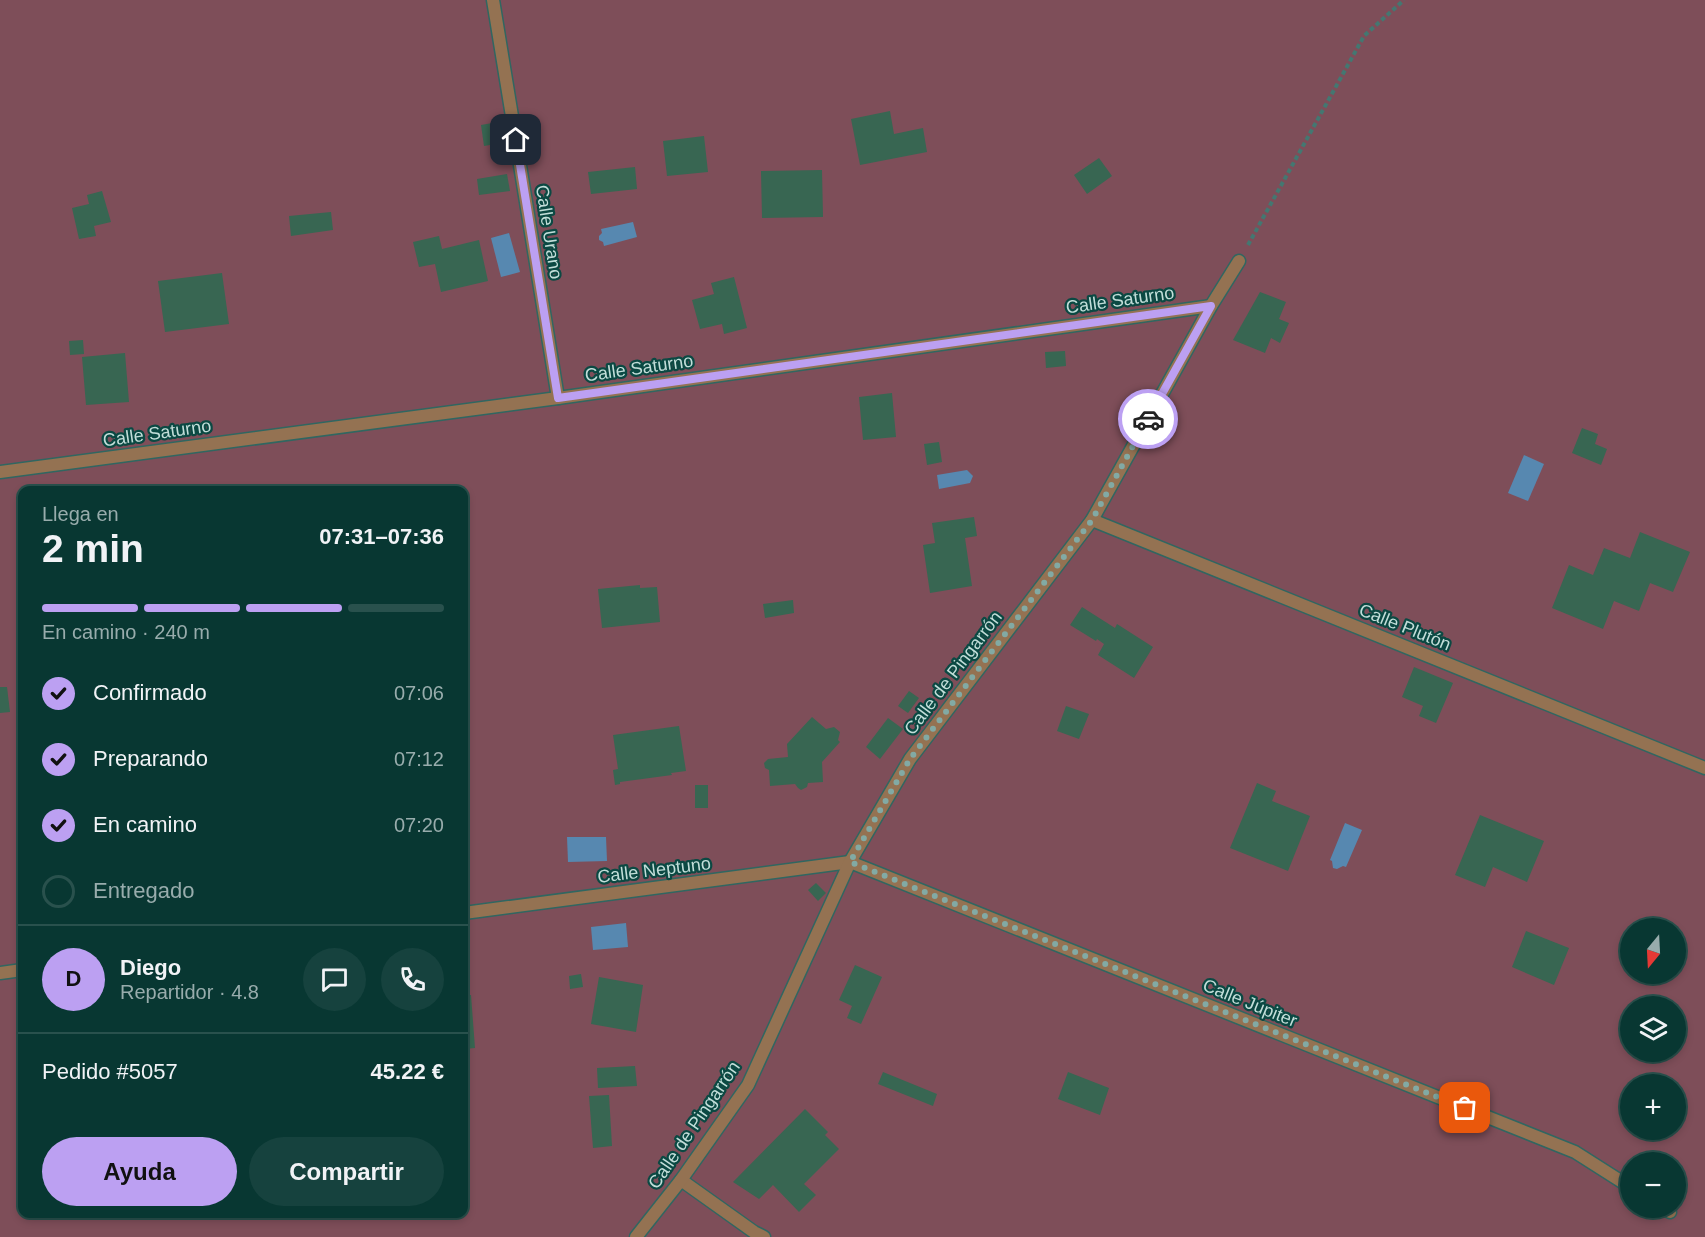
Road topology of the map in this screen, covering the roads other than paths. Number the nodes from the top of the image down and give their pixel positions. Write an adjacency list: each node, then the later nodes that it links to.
1 (493, 0): 4 (street, Calle Urano)
2 (1239, 261): 3 (street, Calle de Pingarrón)
3 (1211, 306): 4 (street, Calle Saturno); 6 (street, Calle de Pingarrón)
4 (558, 398): 5 (street, Calle Saturno)
5 (0, 472)
6 (1092, 520): 7 (street, Calle Plutón); 8 (street, Calle de Pingarrón)
7 (1705, 768)
8 (850, 862): 9 (street, Calle Neptuno); 12 (street, Calle de Pingarrón); 13 (street, Calle Júpiter)
9 (468, 912)
10 (18, 971): 11 (street)
11 (0, 973)
12 (681, 1180): 14 (street, Calle de Pingarrón); 15 (street)
13 (1620, 1181)
14 (636, 1237)
15 (764, 1237)

